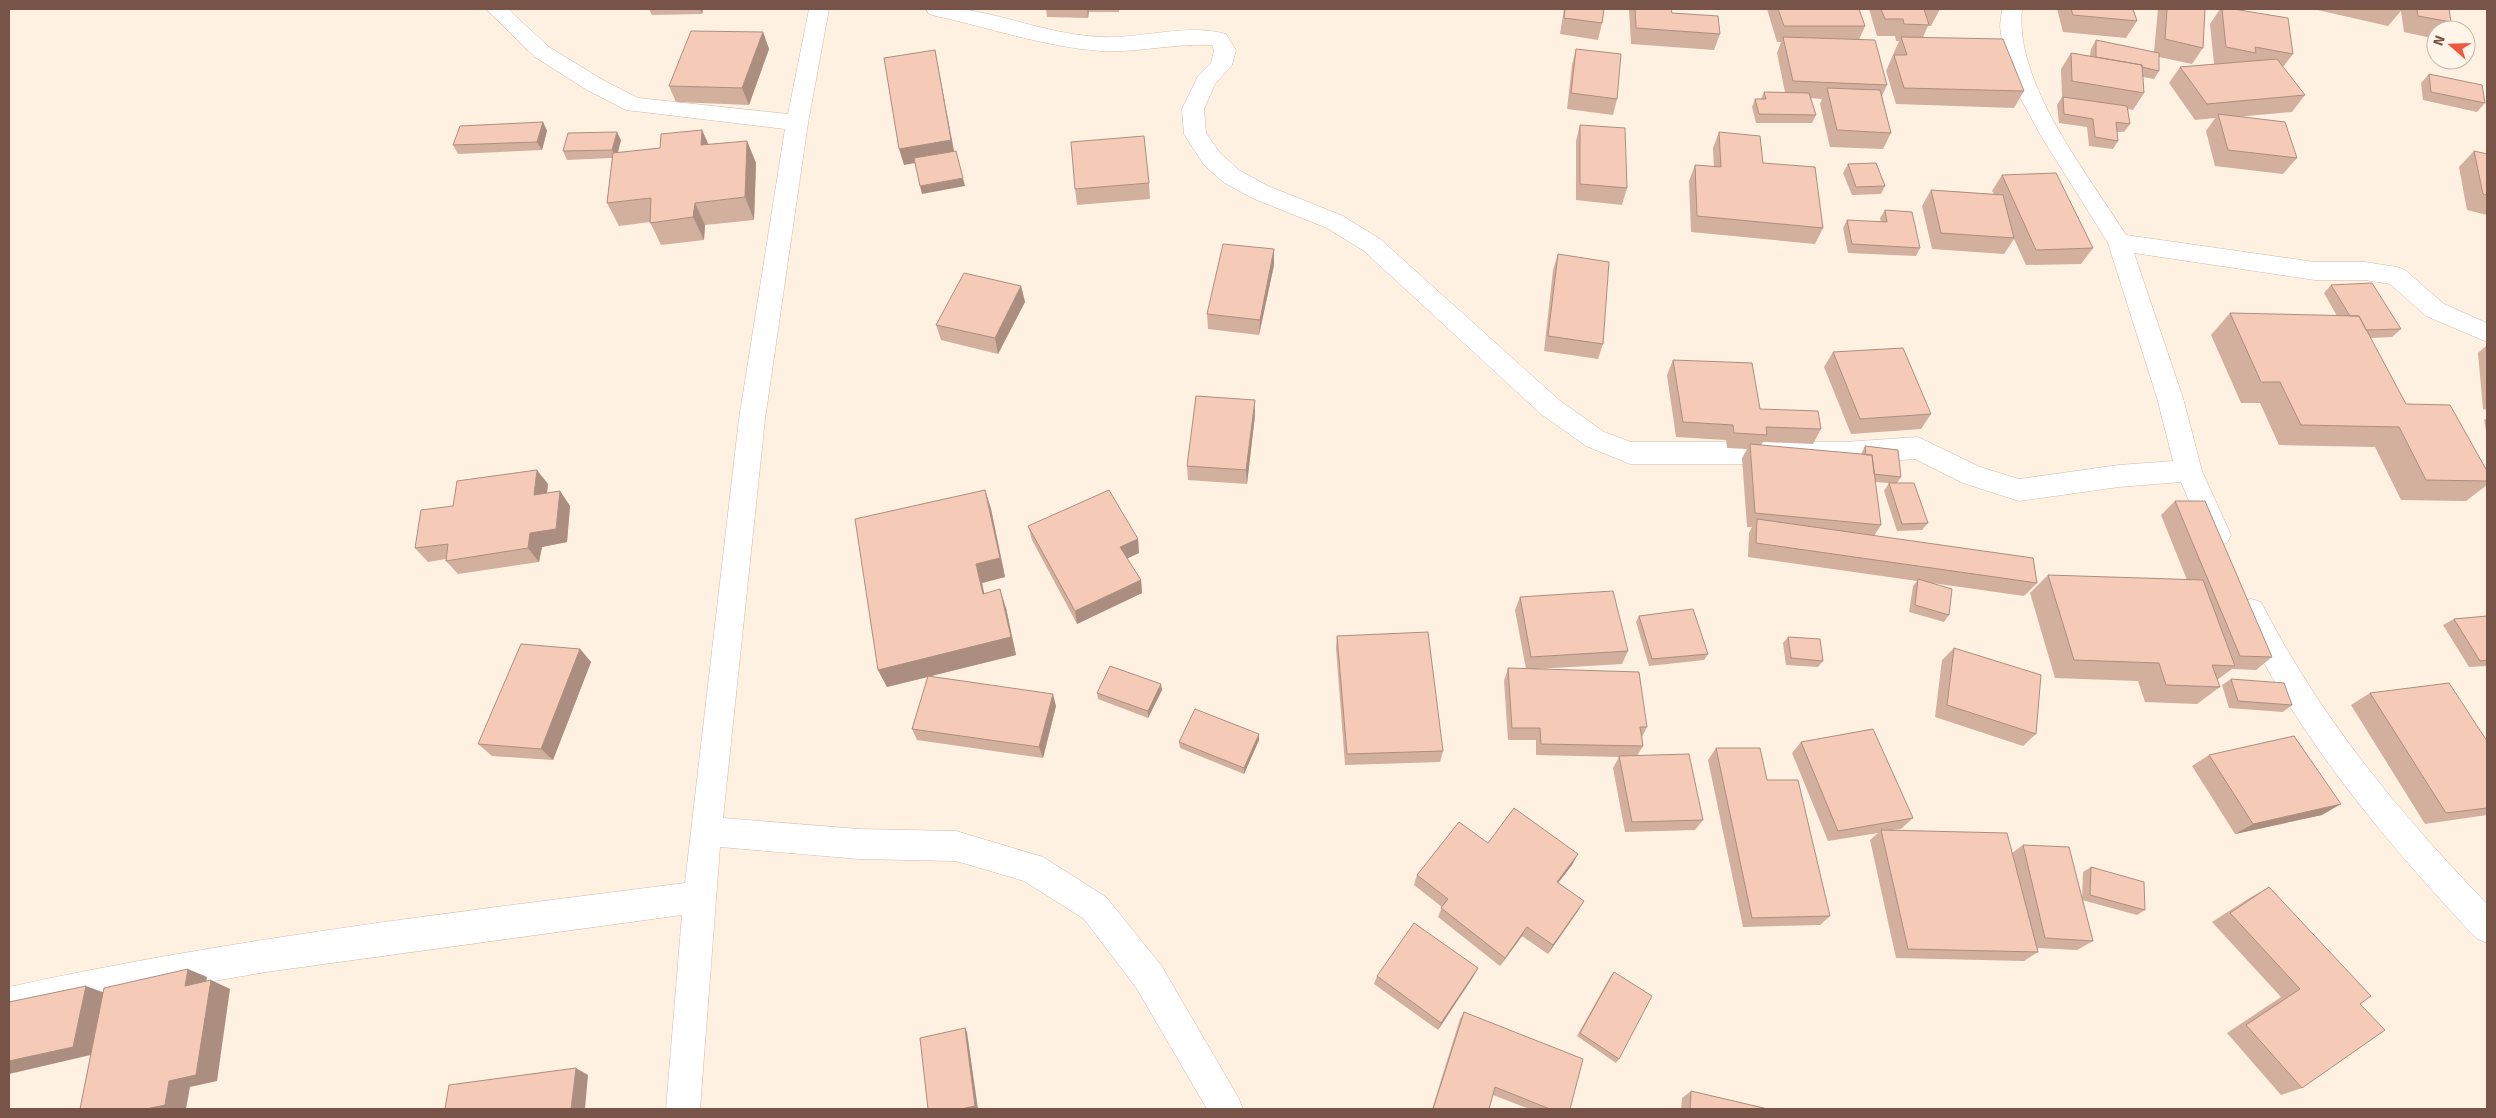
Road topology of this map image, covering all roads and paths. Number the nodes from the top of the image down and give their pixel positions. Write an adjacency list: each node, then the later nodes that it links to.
1 (496, 9): 5 (street)
2 (819, 9): 5 (street)
3 (936, 9): 8 (street)
4 (2012, 9): 6 (street)
5 (797, 123): 11 (street)
6 (2118, 242): 7 (street); 8 (street)
7 (2487, 333)
8 (2189, 471): 9 (street)
9 (2226, 557)
10 (2242, 590): 13 (street)
11 (706, 831): 12 (street); 16 (street)
12 (699, 897): 14 (street); 15 (street)
13 (2487, 927)
14 (9, 1003)
15 (682, 1109)
16 (1226, 1109)

